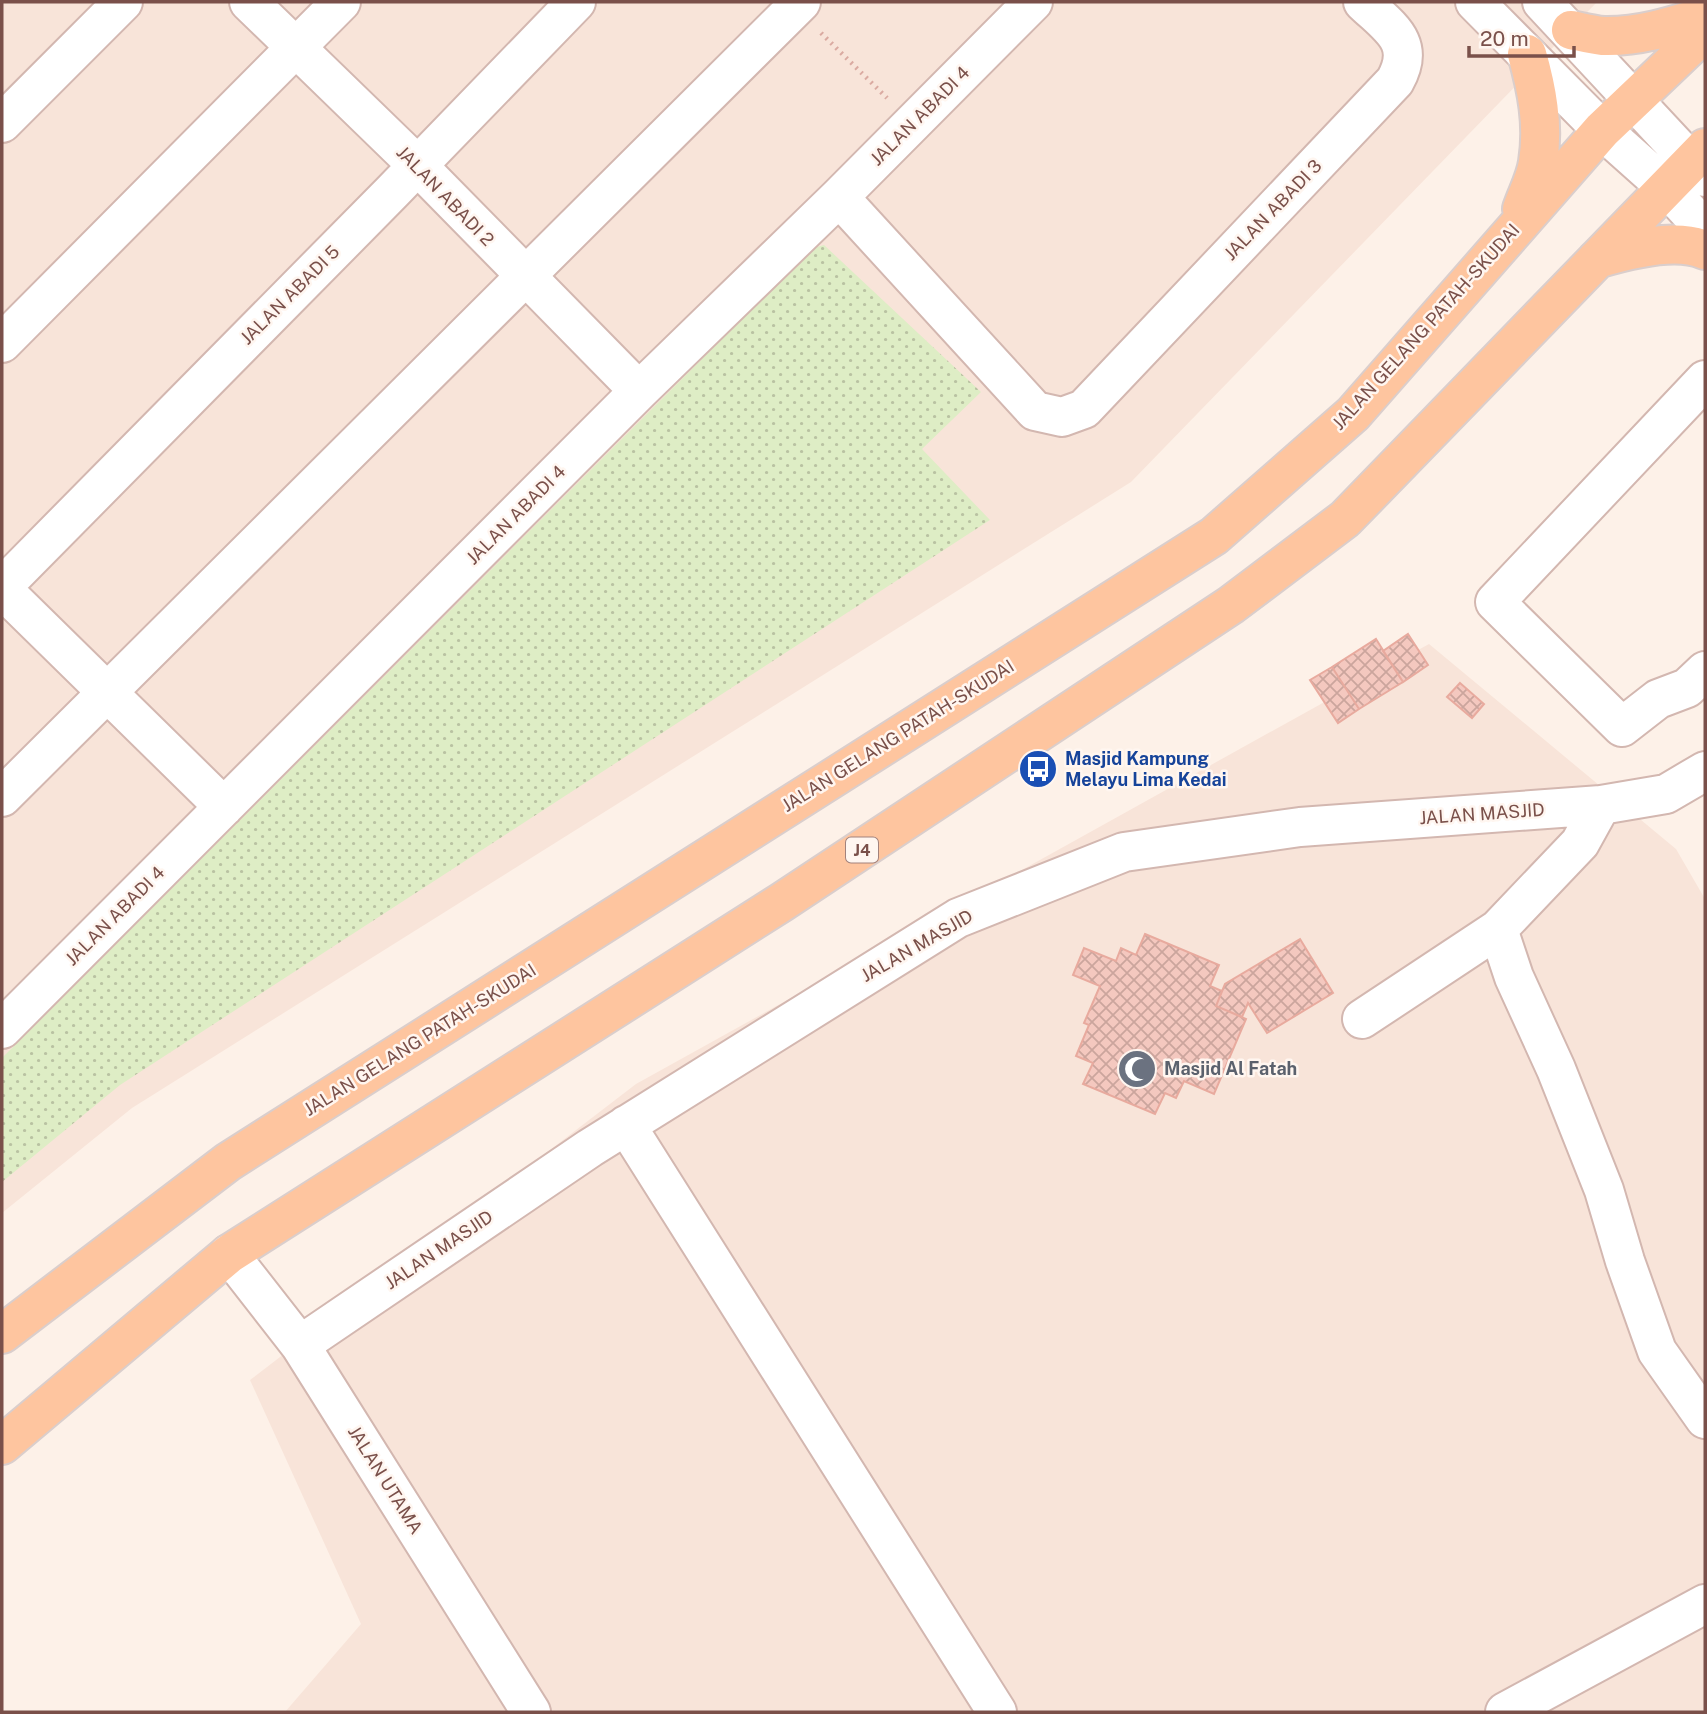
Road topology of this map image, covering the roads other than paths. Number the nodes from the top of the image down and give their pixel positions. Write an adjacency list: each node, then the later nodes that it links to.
1 (123, 2): 16 (street)
2 (249, 2): 13 (street, JALAN ABADI 2)
3 (341, 2): 13 (street)
4 (576, 2): 18 (street, JALAN ABADI 5)
5 (1032, 2): 20 (street, JALAN ABADI 4)
6 (1363, 2): 20 (street, JALAN ABADI 3)
7 (1475, 2): 14 (street)
8 (1542, 2): 11 (street)
9 (798, 4): 25 (street)
10 (1705, 16): 11 (main road)
11 (1571, 30): 15 (street)
12 (1705, 32): 15 (main road, JALAN GELANG PATAH-SKUDAI)
13 (295, 48): 18 (street, JALAN ABADI 2); 26 (street)
14 (1527, 54): 17 (street); 21 (main road)
15 (1635, 100): 17 (main road, JALAN GELANG PATAH-SKUDAI); 19 (street)
16 (2, 122)
17 (1602, 130): 19 (street); 21 (main road, JALAN GELANG PATAH-SKUDAI)
18 (417, 165): 25 (street, JALAN ABADI 2); 29 (street, JALAN ABADI 5)
19 (1692, 168): 22 (street); 24 (main road, J4)
20 (839, 197): 28 (street, JALAN ABADI 4)
21 (1515, 227): 41 (main road, JALAN GELANG PATAH-SKUDAI)
22 (1705, 229)
23 (1705, 250): 24 (main road)
24 (1597, 259): 40 (main road, J4)
25 (525, 278): 28 (street, JALAN ABADI 2); 31 (street)
26 (2, 343)
27 (1705, 380): 30 (street)
28 (639, 391): 35 (street, JALAN ABADI 4)
29 (2, 588): 31 (street)
30 (1705, 671)
31 (107, 692): 33 (street); 35 (street)
32 (1705, 771): 34 (street, JALAN MASJID)
33 (2, 797)
34 (1601, 805): 36 (street); 39 (street, JALAN MASJID)
35 (224, 807): 38 (street, JALAN ABADI 4)
36 (1498, 929): 37 (street); 43 (street)
37 (1362, 1019)
38 (2, 1029)
39 (626, 1125): 42 (street, JALAN MASJID); 47 (street)
40 (229, 1254): 42 (street, JALAN UTAMA); 44 (main road, J4)
41 (2, 1334)
42 (300, 1345): 46 (street, JALAN UTAMA)
43 (1705, 1419)
44 (2, 1445)
45 (1705, 1604): 48 (street)
46 (531, 1712)
47 (997, 1712)
48 (1505, 1712)

